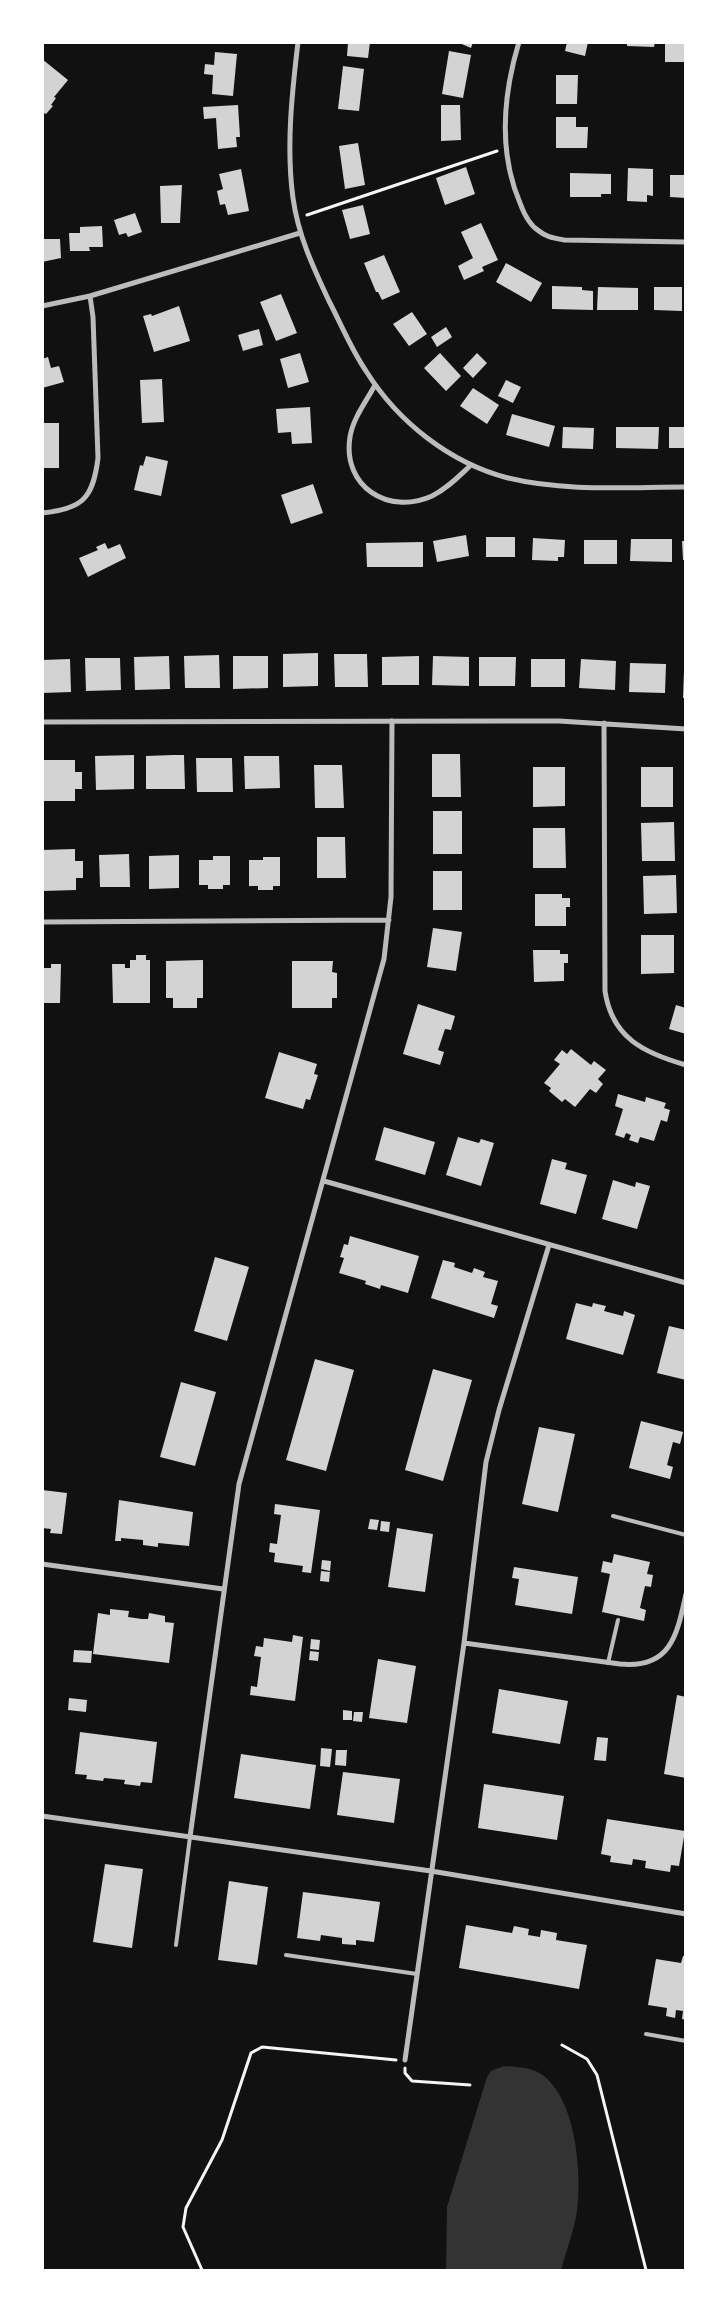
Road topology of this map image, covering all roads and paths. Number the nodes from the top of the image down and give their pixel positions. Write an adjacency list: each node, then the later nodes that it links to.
1 (298, 42): 4 (street)
2 (519, 42): 3 (street)
3 (506, 148): 4 (path); 6 (street)
4 (296, 215): 5 (street)
5 (300, 233): 7 (street); 9 (street)
6 (686, 242)
7 (90, 296): 8 (street); 12 (street)
8 (42, 306)
9 (375, 385): 10 (street); 10 (street)
10 (471, 464): 11 (street)
11 (686, 487)
12 (42, 513)
13 (392, 721): 14 (street); 15 (street); 17 (street)
14 (42, 722)
15 (604, 723): 16 (street); 19 (street)
16 (686, 729)
17 (389, 920): 18 (street); 20 (street)
18 (42, 922)
19 (686, 1065)
20 (324, 1181): 21 (street); 26 (street)
21 (549, 1245): 22 (street); 29 (street)
22 (686, 1283)
23 (613, 1516): 24 (lane)
24 (686, 1535)
25 (42, 1564): 26 (street)
26 (223, 1589): 32 (street)
27 (686, 1594): 30 (street)
28 (618, 1620): 30 (lane)
29 (464, 1643): 30 (street); 33 (street)
30 (608, 1663)
31 (42, 1816): 32 (street)
32 (190, 1837): 33 (street); 35 (lane)
33 (431, 1871): 34 (street); 37 (street)
34 (686, 1914)
35 (176, 1945)
36 (286, 1955): 37 (lane)
37 (417, 1974): 41 (street)
38 (646, 2034): 39 (lane)
39 (686, 2041)
40 (562, 2045): 44 (path)
41 (405, 2060): 42 (path); 43 (path)
42 (470, 2085)
43 (202, 2270)
44 (646, 2270)

